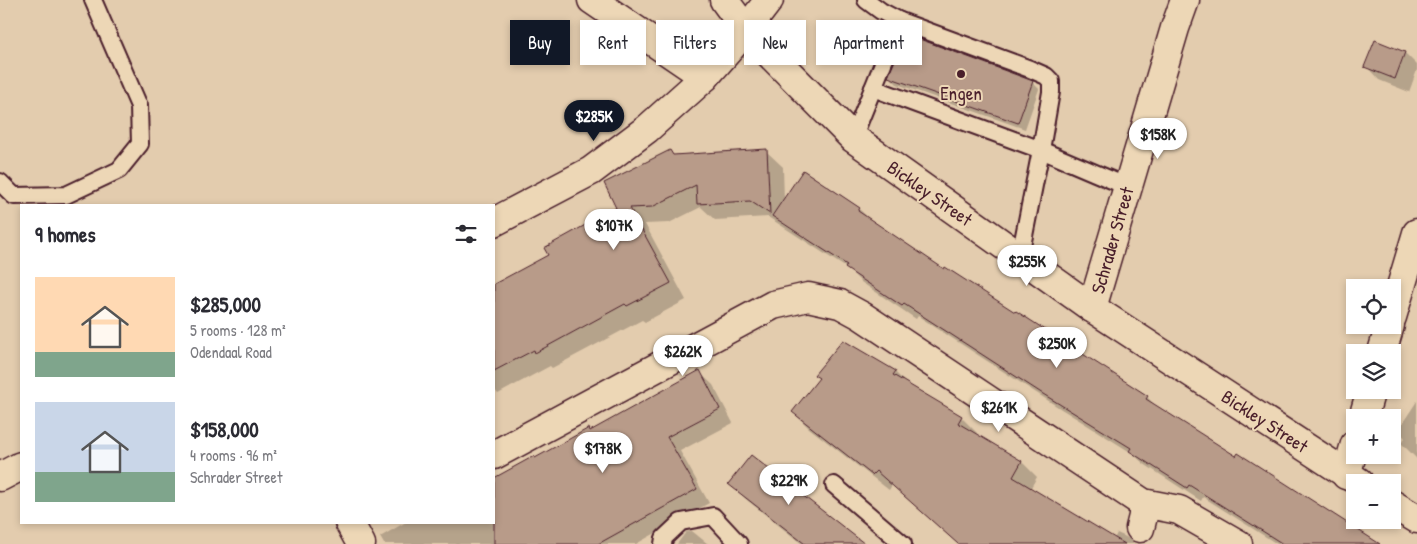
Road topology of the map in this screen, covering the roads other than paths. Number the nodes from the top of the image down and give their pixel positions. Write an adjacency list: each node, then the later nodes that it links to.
1 (93, 0): 18 (lane)
2 (592, 0): 14 (street)
3 (724, 0): 9 (street, Bickley Street)
4 (769, 0): 7 (street)
5 (866, 0): 8 (lane)
6 (1185, 0): 19 (street, Schrader Street)
7 (754, 20)
8 (898, 20)
9 (744, 27)
10 (922, 29): 17 (lane)
11 (744, 32): 14 (street)
12 (781, 65): 16 (street, Bickley Street)
13 (882, 65): 15 (lane)
14 (705, 77): 20 (street)
15 (873, 88): 16 (lane); 17 (lane)
16 (853, 138): 22 (street, Bickley Street)
17 (1041, 150): 19 (lane); 22 (lane)
18 (0, 182)
19 (1128, 187): 24 (street, Schrader Street)
20 (495, 221)
21 (1417, 233): 23 (street)
22 (1020, 256): 24 (street, Bickley Street)
23 (1401, 286)
24 (1092, 308): 27 (street, Bickley Street)
25 (495, 454): 35 (street)
26 (20, 467): 28 (street)
27 (1346, 475)
28 (0, 477)
29 (834, 485): 34 (lane)
30 (1401, 510): 31 (street)
31 (1417, 520)
32 (663, 544): 33 (lane)
33 (739, 544)
34 (903, 544)
35 (1238, 544)

